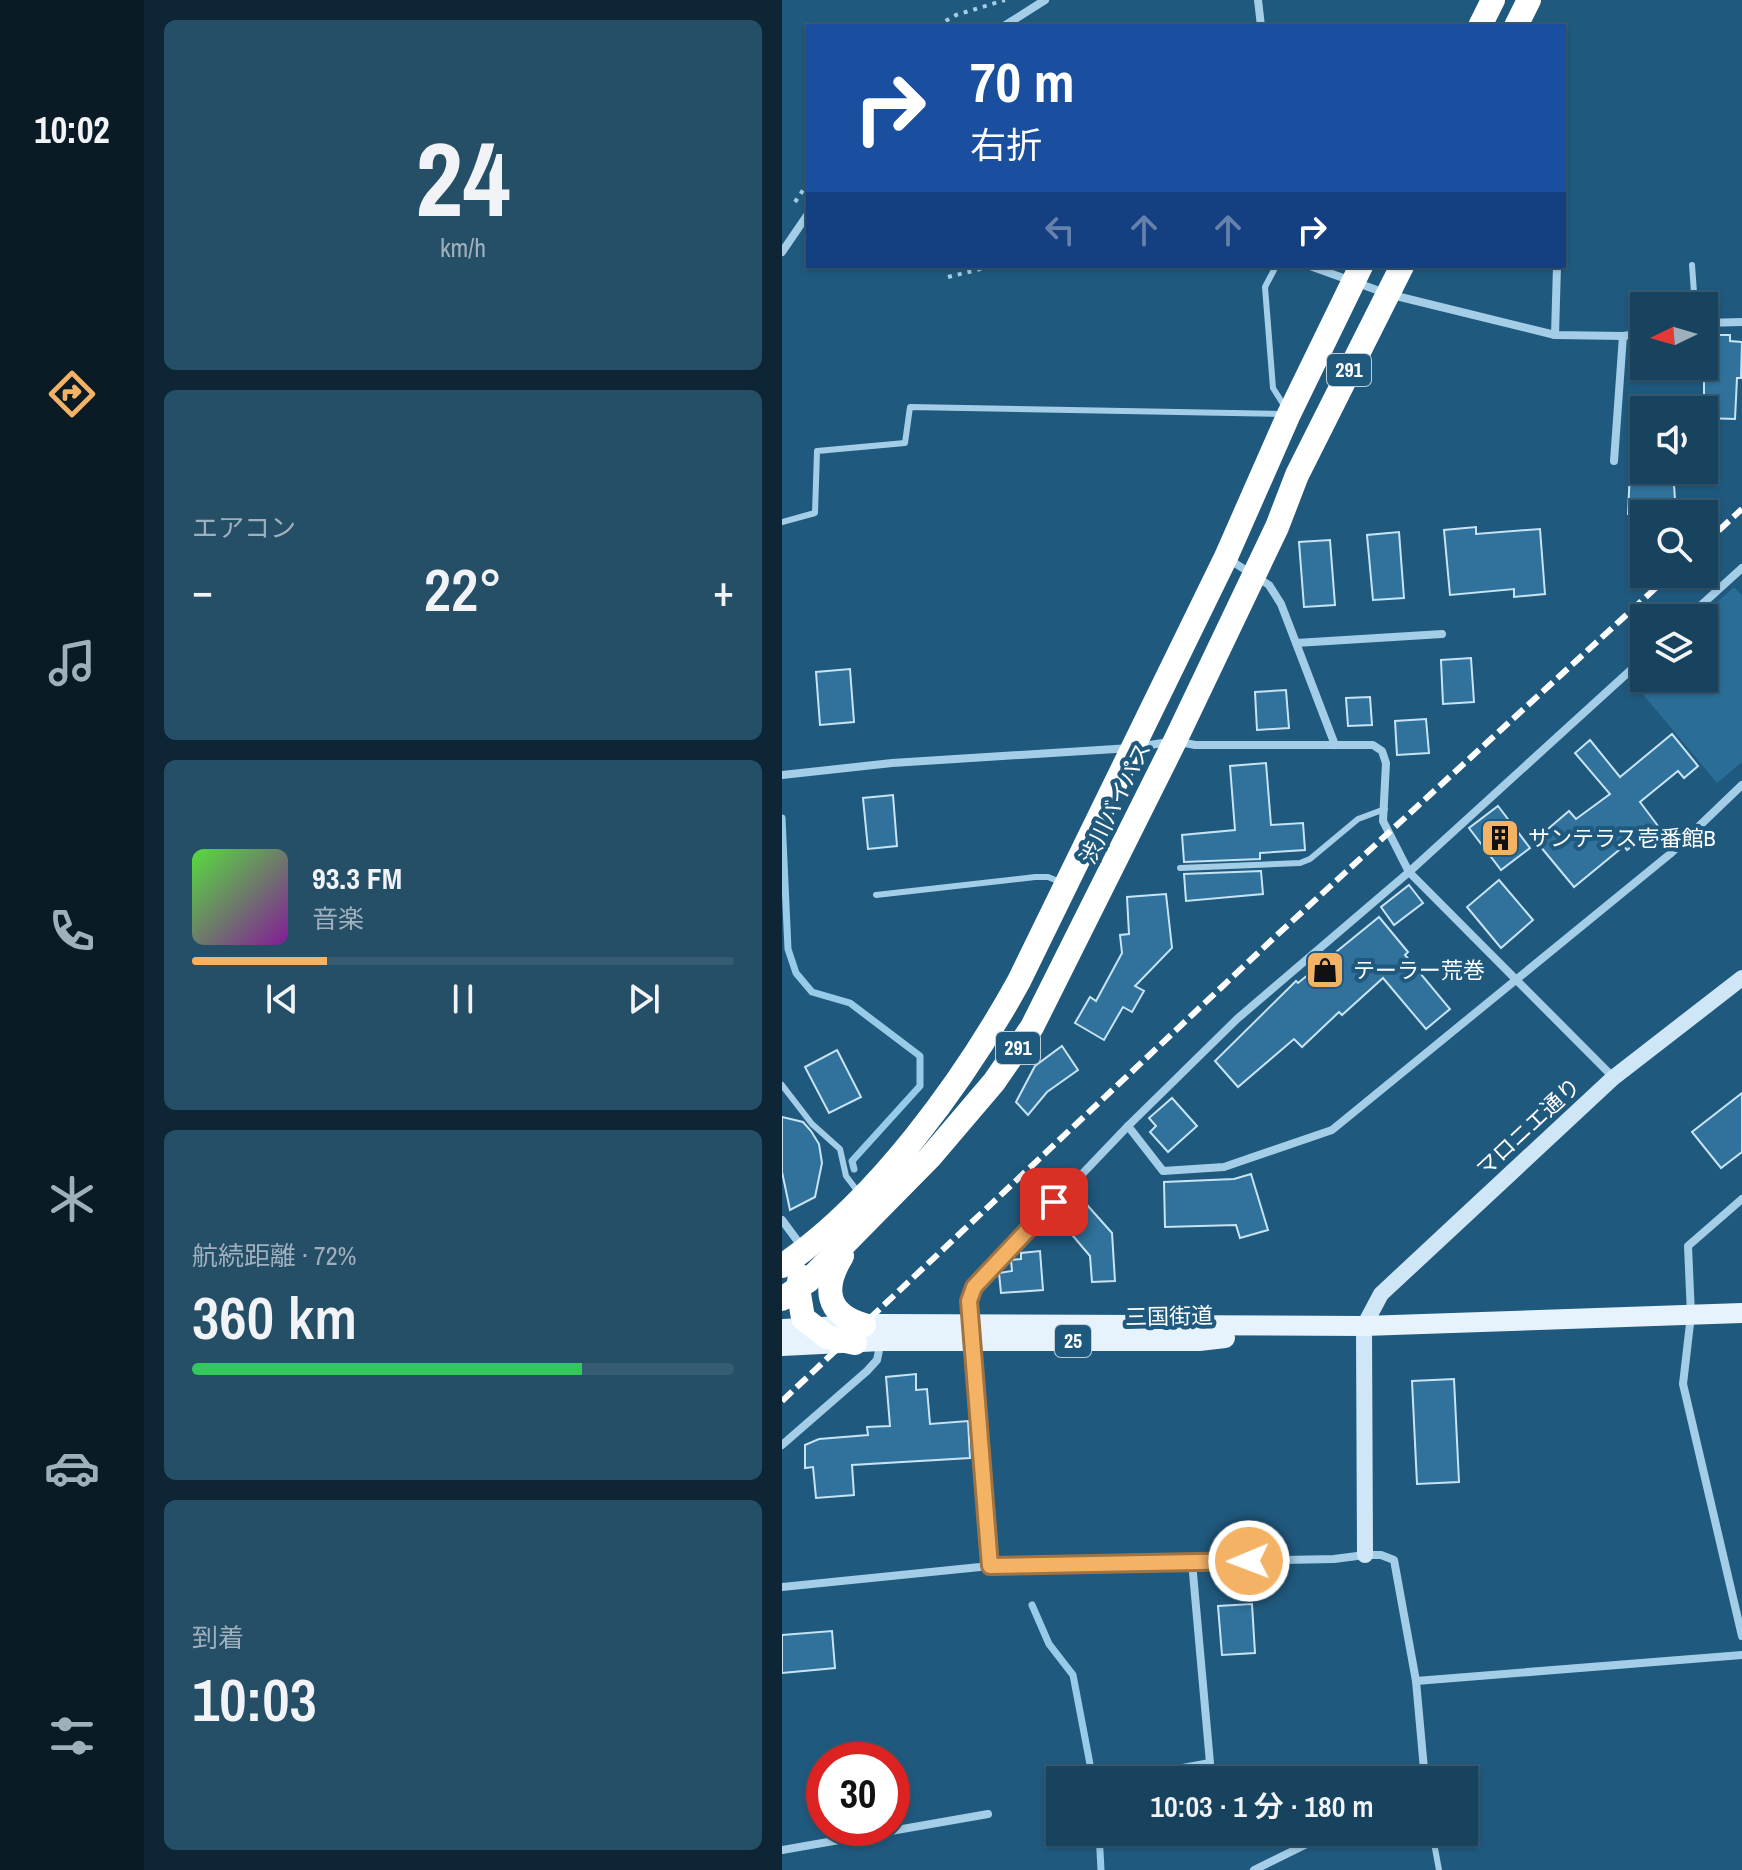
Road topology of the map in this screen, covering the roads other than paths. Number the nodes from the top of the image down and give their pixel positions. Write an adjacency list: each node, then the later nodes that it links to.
1 (1045, 0): 5 (street)
2 (1258, 0): 6 (street)
3 (1493, 0): 7 (highway)
4 (1529, 0): 8 (highway)
5 (1008, 24)
6 (1261, 24)
7 (1481, 24)
8 (1517, 24)
9 (806, 217): 10 (street)
10 (782, 252)
11 (1692, 265): 17 (lane)
12 (1275, 268): 24 (lane)
13 (1322, 268): 16 (street)
14 (1401, 268): 18 (highway, 渋川バイパス / 291)
15 (1557, 268): 21 (street)
16 (1358, 274): 18 (street); 24 (highway, 渋川バイパス / 291)
17 (1694, 292)
18 (1388, 294): 21 (street); 29 (highway, 渋川バイパス / 291)
19 (1742, 322): 20 (street)
20 (1718, 323)
21 (1555, 335): 23 (street)
22 (1630, 335): 23 (street)
23 (1623, 336): 25 (street)
24 (1289, 414): 26 (lane); 27 (highway, 渋川バイパス / 291)
25 (1614, 461)
26 (782, 522)
27 (1226, 557): 29 (street); 36 (highway, 渋川バイパス / 291)
28 (1740, 573): 30 (street)
29 (1254, 575): 32 (street); 34 (highway, 渋川バイパス / 291)
30 (1703, 604)
31 (1442, 634): 32 (street)
32 (1296, 643): 35 (street)
33 (1630, 671): 41 (street)
34 (1175, 741): 35 (street); 36 (street); 52 (highway, 渋川バイパス / 291)
35 (1335, 745): 39 (street)
36 (1131, 748): 37 (street); 42 (highway, 渋川バイパス / 291)
37 (782, 775)
38 (1742, 785): 45 (street)
39 (1385, 809): 40 (lane); 41 (street)
40 (1180, 868)
41 (1409, 872): 45 (street); 48 (street)
42 (1066, 884): 43 (lane); 49 (highway, 渋川バイパス / 291)
43 (876, 895)
44 (1742, 978): 46 (street, マロニエ通り)
45 (1516, 981): 46 (street); 48 (street)
46 (1613, 1078): 58 (street, マロニエ通り)
47 (782, 1085): 49 (lane)
48 (1128, 1126): 61 (street)
49 (861, 1196): 53 (highway, 渋川バイパス / 291)
50 (1742, 1199): 57 (street)
51 (782, 1220): 53 (street)
52 (853, 1237): 55 (highway, 渋川バイパス / 291); 62 (highway)
53 (805, 1251): 54 (highway, 渋川バイパス / 291); 55 (highway)
54 (782, 1266)
55 (790, 1294): 59 (highway)
56 (1742, 1313): 57 (main road, 三国街道 / 25)
57 (1691, 1315): 58 (main road, 三国街道 / 25); 69 (street)
58 (1364, 1326): 61 (main road, 三国街道 / 25); 65 (street)
59 (814, 1328): 60 (main road); 62 (highway)
60 (782, 1329)
61 (974, 1332): 62 (main road, 三国街道 / 25); 67 (lane)
62 (870, 1333): 63 (main road, 三国街道 / 25); 64 (street)
63 (782, 1346)
64 (782, 1445)
65 (1365, 1555): 66 (street); 71 (street)
66 (1192, 1562): 67 (street); 72 (street)
67 (990, 1566): 68 (street)
68 (782, 1587)
69 (1742, 1636)
70 (1742, 1655): 71 (street)
71 (1416, 1681): 73 (street)
72 (1194, 1766)
73 (1424, 1766)
74 (988, 1814): 77 (street)
75 (1303, 1846): 78 (street)
76 (1435, 1846): 79 (lane)
77 (782, 1850)
78 (1254, 1870)
79 (1439, 1870)

